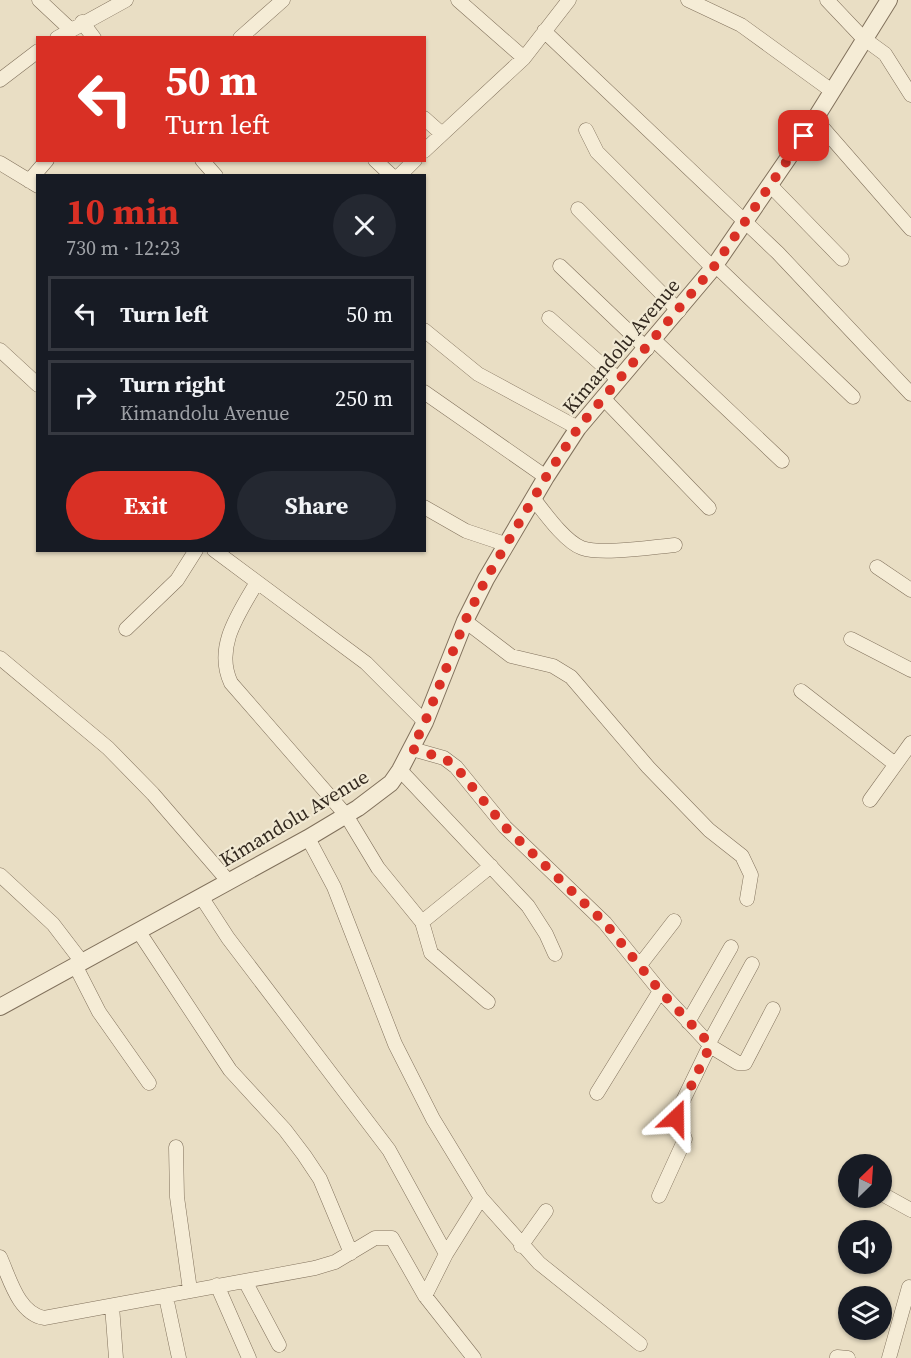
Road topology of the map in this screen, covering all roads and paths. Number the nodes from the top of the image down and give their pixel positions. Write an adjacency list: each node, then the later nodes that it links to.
1 (39, 0): 9 (street)
2 (126, 0): 9 (street)
3 (283, 0): 13 (street)
4 (458, 0): 16 (street)
5 (569, 0): 10 (street)
6 (688, 0): 18 (street)
7 (827, 0): 14 (street)
8 (889, 0): 14 (street, Kimandolu Avenue)
9 (76, 25): 11 (street); 12 (street)
10 (544, 31): 16 (street); 35 (street)
11 (60, 36)
12 (91, 36)
13 (242, 36)
14 (863, 38): 18 (street, Kimandolu Avenue); 19 (street)
15 (36, 52): 17 (street)
16 (524, 58): 23 (street)
17 (1, 76)
18 (832, 91): 20 (street, Kimandolu Avenue)
19 (911, 95)
20 (815, 119): 33 (street, Kimandolu Avenue); 36 (street)
21 (426, 120): 23 (street)
22 (586, 130): 39 (street)
23 (442, 134): 24 (street)
24 (426, 149)
25 (204, 162): 29 (street)
26 (377, 162): 30 (street)
27 (413, 162): 31 (street)
28 (0, 163): 32 (street)
29 (214, 174)
30 (390, 174)
31 (401, 174)
32 (33, 184)
33 (770, 185): 35 (street, Kimandolu Avenue); 37 (street)
34 (578, 209): 40 (street)
35 (745, 223): 39 (street, Kimandolu Avenue); 48 (street)
36 (911, 229)
37 (842, 259)
38 (560, 266): 43 (street)
39 (714, 266): 40 (street, Kimandolu Avenue); 49 (street)
40 (679, 311): 43 (street, Kimandolu Avenue)
41 (549, 318): 45 (street)
42 (426, 332): 51 (street)
43 (651, 345): 45 (street, Kimandolu Avenue); 52 (street)
44 (0, 350): 46 (street)
45 (619, 380): 50 (street, Kimandolu Avenue)
46 (36, 383)
47 (426, 393): 53 (street)
48 (911, 394)
49 (853, 397)
50 (604, 399): 51 (street, Kimandolu Avenue); 56 (street)
51 (578, 428): 53 (street, Kimandolu Avenue)
52 (782, 461)
53 (546, 477): 54 (street, Kimandolu Avenue)
54 (533, 498): 57 (street, Kimandolu Avenue); 58 (street)
55 (426, 508): 57 (street)
56 (709, 508)
57 (505, 544): 64 (street, Kimandolu Avenue)
58 (675, 545)
59 (195, 552): 65 (street)
60 (217, 552): 62 (street)
61 (877, 567): 63 (street)
62 (257, 582): 70 (street); 76 (street)
63 (911, 590)
64 (465, 621): 70 (street, Kimandolu Avenue); 82 (street)
65 (126, 629)
66 (850, 639): 68 (street)
67 (0, 658): 80 (street)
68 (911, 670)
69 (801, 691): 73 (street)
70 (425, 722): 72 (street, Kimandolu Avenue)
71 (911, 743): 73 (street)
72 (412, 749): 74 (street, Kimandolu Avenue); 90 (street)
73 (895, 764): 75 (street)
74 (400, 770): 76 (street, Kimandolu Avenue); 78 (street)
75 (870, 800)
76 (346, 815): 77 (street, Kimandolu Avenue); 84 (street)
77 (308, 838): 80 (street, Kimandolu Avenue); 101 (street)
78 (491, 866): 84 (street); 87 (street)
79 (0, 875): 88 (street)
80 (229, 882): 81 (street, Kimandolu Avenue)
81 (202, 898): 85 (street, Kimandolu Avenue); 107 (street)
82 (747, 899)
83 (674, 921): 90 (street)
84 (422, 922): 92 (street)
85 (139, 932): 88 (street, Kimandolu Avenue); 106 (street)
86 (731, 946): 95 (street)
87 (555, 954)
88 (78, 964): 93 (street, Kimandolu Avenue); 97 (street)
89 (752, 964): 96 (street)
90 (640, 965): 91 (street)
91 (660, 991): 95 (street); 98 (street)
92 (488, 1002)
93 (0, 1007)
94 (773, 1010): 96 (street)
95 (688, 1022): 96 (street)
96 (710, 1045): 100 (street)
97 (149, 1083)
98 (597, 1092)
99 (176, 1147): 112 (street)
100 (659, 1196)
101 (481, 1198): 105 (street); 107 (street)
102 (892, 1200): 103 (street)
103 (911, 1210)
104 (546, 1211): 105 (street)
105 (521, 1246): 116 (street)
106 (351, 1253): 109 (street); 114 (street)
107 (446, 1254): 114 (street)
108 (0, 1257): 115 (street)
109 (245, 1281): 110 (street); 117 (street)
110 (217, 1286): 112 (street); 120 (street)
111 (909, 1287): 122 (street)
112 (190, 1290): 113 (street)
113 (166, 1296): 115 (street); 119 (street)
114 (425, 1296): 121 (street)
115 (112, 1306): 118 (street)
116 (640, 1344)
117 (279, 1345)
118 (116, 1358)
119 (179, 1358)
120 (249, 1358)
121 (474, 1358)
122 (889, 1358)

